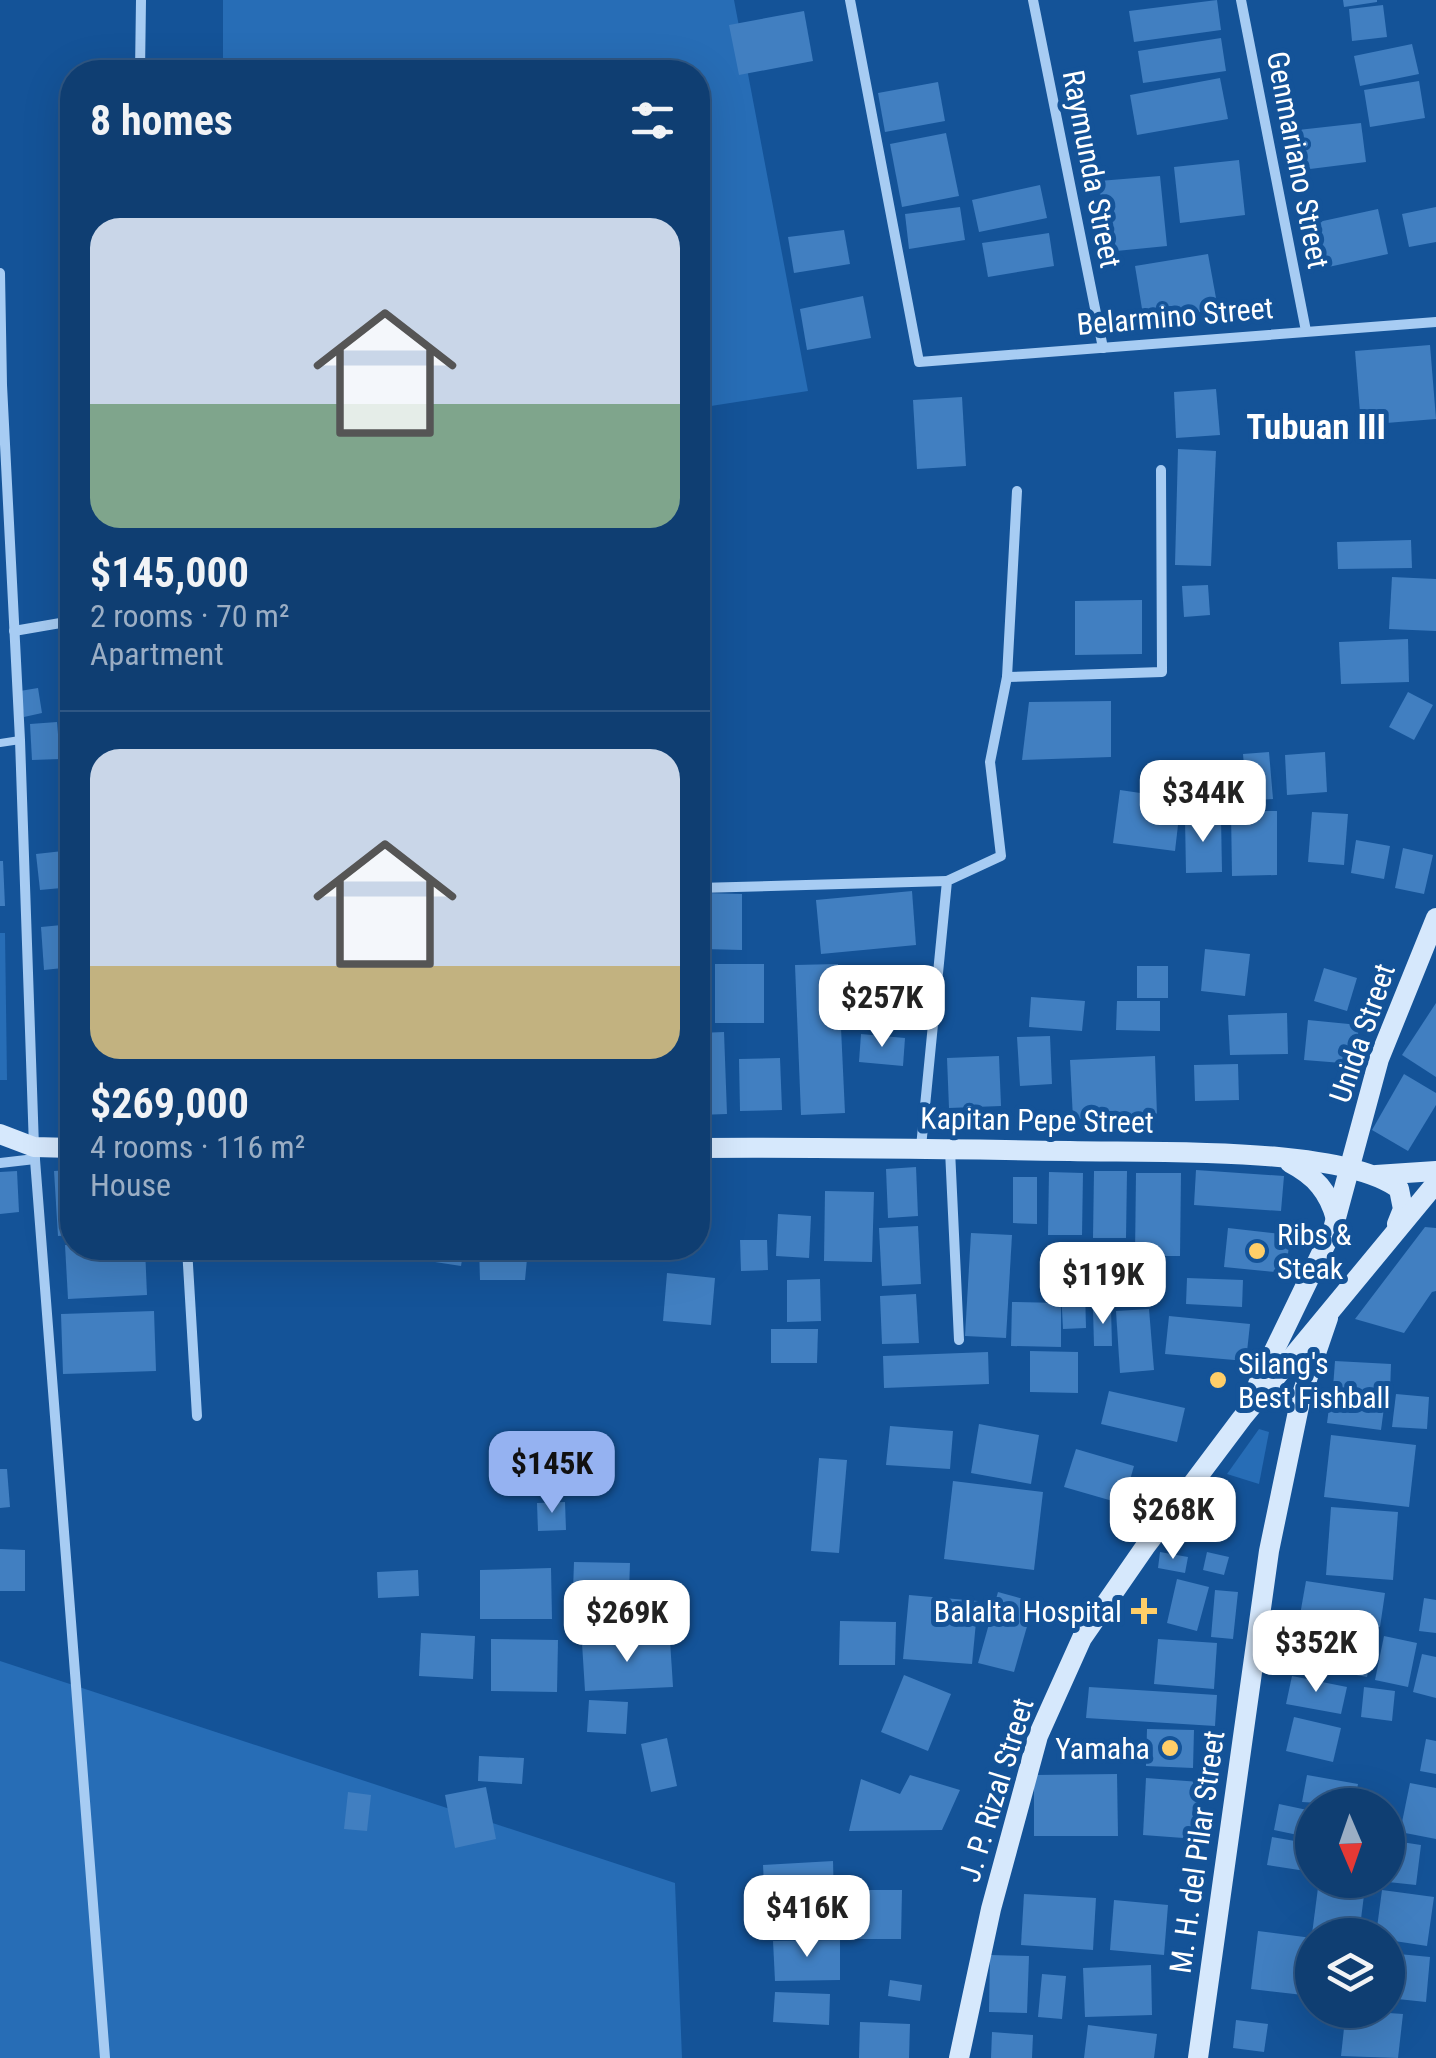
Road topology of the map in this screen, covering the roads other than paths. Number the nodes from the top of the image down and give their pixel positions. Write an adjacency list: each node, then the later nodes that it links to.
1 (142, 0): 5 (street)
2 (850, 0): 9 (street, Belarmino Street)
3 (1033, 0): 9 (street, Raymunda Street)
4 (1241, 0): 8 (street, Genmariano Street)
5 (140, 60)
6 (0, 273): 12 (street)
7 (1436, 322): 8 (street, Belarmino Street)
8 (1306, 330): 9 (street, Belarmino Street)
9 (1102, 348)
10 (1161, 470): 15 (street)
11 (1017, 492): 15 (street)
12 (5, 566): 14 (street)
13 (60, 624): 14 (street)
14 (14, 631): 16 (street)
15 (1007, 677): 18 (street)
16 (20, 740): 17 (lane); 26 (street)
17 (0, 744)
18 (948, 882): 19 (street); 22 (street)
19 (710, 888)
20 (1436, 918): 29 (main road, Unida Street)
21 (0, 1134): 26 (main road)
22 (921, 1147): 23 (main road, Kapitan Pepe Street); 24 (main road, Kapitan Pepe Street)
23 (710, 1148)
24 (950, 1148): 27 (main road, Kapitan Pepe Street); 37 (street)
25 (60, 1150): 26 (main road)
26 (35, 1154): 28 (street); 40 (street)
27 (1279, 1158): 29 (main road, Kapitan Pepe Street); 33 (main road)
28 (0, 1163)
29 (1349, 1169): 31 (main road, Kapitan Pepe Street); 33 (main road, Unida Street)
30 (1436, 1171): 31 (main road, Kapitan Pepe Street)
31 (1374, 1175): 34 (main road)
32 (1436, 1182): 34 (main road, J. P. Rizal Street)
33 (1336, 1220): 39 (main road, Unida Street)
34 (1394, 1231): 36 (main road, J. P. Rizal Street)
35 (188, 1260): 38 (street)
36 (1333, 1304): 39 (main road, J. P. Rizal Street); 42 (main road, M. H. del Pilar Street)
37 (960, 1340)
38 (197, 1416)
39 (1242, 1418): 41 (main road, J. P. Rizal Street)
40 (104, 2058)
41 (959, 2058)
42 (1198, 2058)

